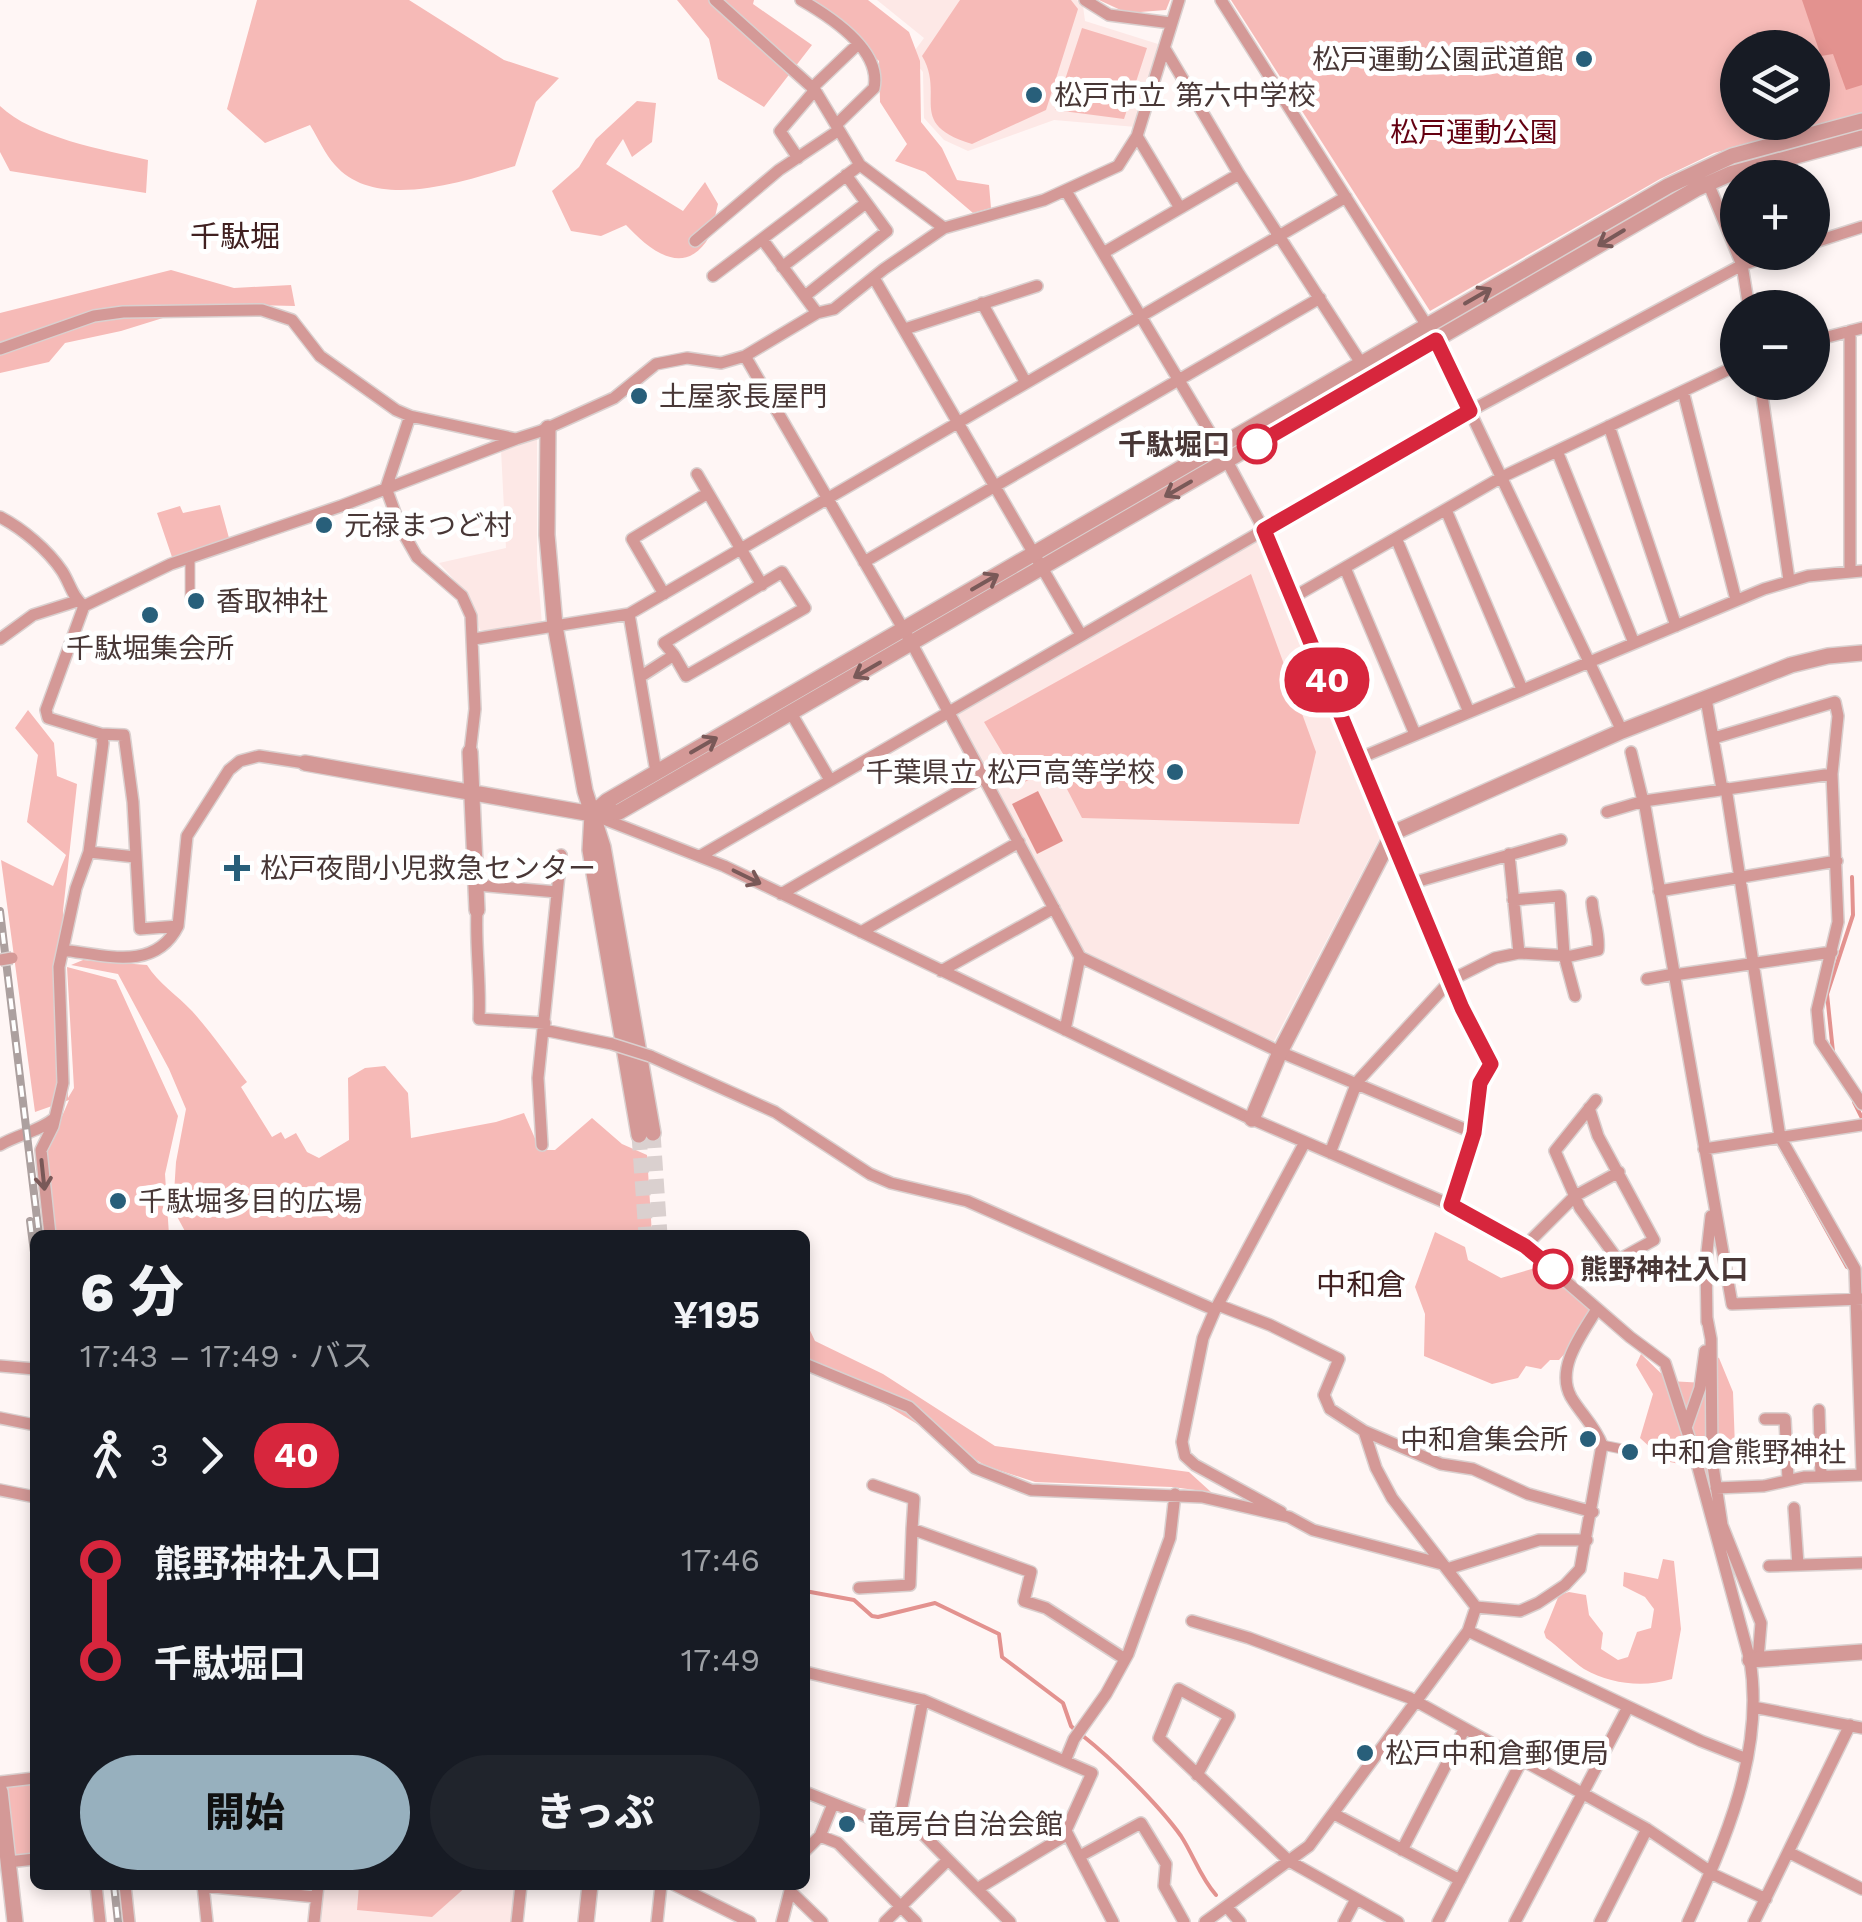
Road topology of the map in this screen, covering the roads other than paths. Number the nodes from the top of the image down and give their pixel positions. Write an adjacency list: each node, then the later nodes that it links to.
1 (715, 0): 9 (street)
2 (801, 0): 7 (street)
3 (1085, 0): 6 (street)
4 (1179, 0): 6 (street)
5 (1221, 0): 20 (street)
6 (1171, 24): 8 (street)
7 (858, 46): 9 (street); 11 (street)
8 (1165, 50): 12 (street); 16 (street)
9 (813, 89): 11 (street); 14 (street)
10 (1862, 121): 23 (street)
11 (838, 127): 14 (street); 15 (street)
12 (1137, 136): 19 (street); 22 (street)
13 (1862, 138): 18 (street)
14 (798, 158): 30 (street)
15 (860, 165): 17 (street); 26 (street)
16 (1240, 174): 22 (street); 27 (street)
17 (846, 176): 21 (street); 29 (street)
18 (1708, 182): 23 (street); 24 (street)
19 (1066, 191): 26 (street); 31 (street)
20 (1346, 197): 27 (street); 44 (street)
21 (866, 204): 32 (street); 37 (street)
22 (1180, 208): 31 (street)
23 (1645, 208): 44 (street)
24 (1720, 211)
25 (1862, 227): 28 (street)
26 (944, 228): 35 (street)
27 (1279, 235): 38 (street); 41 (street)
28 (1830, 237)
29 (762, 239): 32 (street); 34 (street)
30 (695, 241)
31 (1100, 252): 41 (street)
32 (782, 267): 37 (street)
33 (1733, 270): 54 (street)
34 (713, 276)
35 (874, 278): 40 (street); 42 (street)
36 (1036, 286): 39 (street)
37 (805, 296): 40 (street)
38 (1320, 298): 48 (street); 50 (street)
39 (982, 303): 42 (street); 51 (street)
40 (817, 313): 47 (street)
41 (1141, 316): 50 (street); 51 (street)
42 (905, 329): 56 (street)
43 (1856, 329): 45 (street); 78 (street)
44 (1432, 332): 48 (street); 54 (street); 62 (street)
45 (1830, 336)
46 (0, 349): 55 (street)
47 (745, 356): 58 (street); 68 (street)
48 (1361, 363): 60 (street)
49 (1720, 373): 52 (street)
50 (1178, 380): 60 (street); 65 (street)
51 (1026, 383): 56 (street)
52 (1683, 391): 57 (street); 84 (street)
53 (1763, 400): 79 (street)
54 (1470, 411): 64 (street); 71 (street)
55 (410, 416): 59 (street); 66 (street)
56 (959, 421): 65 (street); 68 (street)
57 (1610, 426): 61 (street); 88 (street)
58 (548, 428): 59 (street); 87 (street)
59 (516, 440): 66 (street)
60 (1218, 446): 62 (street); 75 (street)
61 (1557, 451): 64 (street); 93 (street)
62 (1227, 461): 71 (street); 75 (street, one-way to 75)
63 (697, 474): 67 (street)
64 (1502, 478): 69 (street); 97 (street)
65 (996, 486): 75 (street); 76 (street)
66 (386, 488): 74 (street); 91 (street)
67 (708, 493): 73 (street); 81 (street)
68 (828, 498): 73 (street); 76 (street)
69 (1446, 510): 72 (street); 99 (street)
70 (0, 517): 85 (street)
71 (1264, 530): 82 (street); 90 (street)
72 (1396, 538): 77 (street); 103 (street)
73 (740, 549): 80 (street); 81 (street)
74 (190, 557): 83 (street); 85 (street)
75 (1039, 561): 89 (street, one-way to 75); 90 (street); 94 (street)
76 (864, 562): 89 (street)
77 (1345, 568): 82 (street); 106 (street)
78 (1856, 571): 79 (street)
79 (1789, 580): 84 (street)
80 (762, 584): 96 (street); 96 (street)
81 (664, 594): 86 (street)
82 (1292, 598): 110 (street)
83 (190, 599)
84 (1736, 600): 88 (street)
85 (80, 603): 92 (street); 105 (street)
86 (629, 614): 87 (street); 98 (street)
87 (554, 626): 91 (street); 120 (street)
88 (1676, 626): 93 (street)
89 (903, 628): 94 (street); 101 (street)
90 (1081, 636): 102 (street)
91 (474, 638): 108 (street)
92 (0, 639)
93 (1634, 643): 97 (street)
94 (912, 644): 101 (street, one-way to 101); 102 (street)
95 (1862, 653): 100 (street)
96 (674, 655): 98 (street)
97 (1590, 662): 99 (street); 104 (street)
98 (640, 678): 112 (street)
99 (1522, 690): 103 (street)
100 (1706, 699): 104 (street); 107 (street)
101 (791, 706): 112 (street, one-way to 101); 115 (street); 120 (street)
102 (949, 711): 114 (street); 115 (street)
103 (1470, 712): 106 (street)
104 (1622, 731): 121 (street)
105 (101, 734): 124 (street); 128 (street)
106 (1415, 734): 110 (street)
107 (1714, 738): 113 (street); 116 (street)
108 (470, 752): 117 (street)
109 (1631, 752): 118 (street)
110 (1360, 758): 121 (street)
111 (306, 763): 117 (street); 140 (street)
112 (656, 772): 120 (street)
113 (1832, 774): 116 (street); 129 (street)
114 (984, 777): 123 (street); 135 (street)
115 (830, 780): 127 (street)
116 (1724, 789): 118 (street); 130 (street)
117 (472, 793): 120 (street); 132 (street)
118 (1644, 801): 119 (street); 133 (street)
119 (1607, 812)
120 (592, 814): 127 (street); 164 (street)
121 (1392, 833): 131 (street); 157 (street)
122 (1560, 840): 125 (street)
123 (1019, 842): 138 (street); 141 (street)
124 (88, 852): 128 (street); 142 (street)
125 (1509, 854): 131 (street); 136 (street)
126 (561, 855): 134 (street)
127 (700, 856): 135 (street, one-way to 135)
128 (135, 857): 140 (street)
129 (1836, 861): 130 (street); 143 (street)
130 (1740, 877): 133 (street); 149 (street)
131 (1412, 883): 153 (street)
132 (476, 885): 134 (street); 139 (street)
133 (1659, 890): 151 (street)
134 (557, 892): 155 (street)
135 (781, 894): 141 (street)
136 (1513, 900): 144 (street); 145 (street)
137 (1592, 902): 145 (street)
138 (1054, 908): 147 (street); 150 (street)
139 (477, 910): 155 (street)
140 (178, 926): 142 (street)
141 (862, 932): 150 (street)
142 (62, 950): 160 (street)
143 (1832, 952): 149 (street); 159 (street)
144 (1519, 953): 145 (street); 153 (street)
145 (1564, 955): 154 (street)
146 (26, 956): 148 (street)
147 (1080, 958): 156 (street); 157 (street)
148 (6, 959)
149 (1754, 963): 151 (street); 165 (street)
150 (941, 971): 156 (street)
151 (1674, 974): 152 (street); 169 (street)
152 (1646, 979)
153 (1451, 980): 158 (street); 163 (street)
154 (1575, 996)
155 (544, 1026): 168 (street); 179 (street, bridge)
156 (1064, 1030): 161 (street)
157 (1280, 1052): 158 (street); 161 (street)
158 (1357, 1082): 163 (street); 170 (street)
159 (1862, 1104)
160 (55, 1118): 167 (street); 175 (street, one-way to 175)
161 (1252, 1119): 166 (street)
162 (1862, 1125): 165 (street)
163 (1474, 1133): 174 (street)
164 (646, 1134)
165 (1780, 1138): 169 (street); 177 (street)
166 (1305, 1142): 170 (street); 179 (street)
167 (0, 1145)
168 (542, 1145)
169 (1704, 1149): 173 (street)
170 (1330, 1153): 174 (street)
171 (1619, 1172): 172 (street); 172 (street); 172 (street)
172 (1574, 1196): 176 (street)
173 (1713, 1202): 178 (street); 181 (street)
174 (1451, 1205): 176 (street)
175 (50, 1230)
176 (1525, 1246): 180 (street)
177 (1859, 1268): 178 (street)
178 (1859, 1299): 193 (street)
179 (1216, 1307): 190 (street); 203 (street)
180 (1597, 1309): 189 (street); 191 (street)
181 (1708, 1318): 189 (street); 197 (street)
182 (0, 1366): 184 (street)
183 (810, 1366): 199 (street)
184 (30, 1369)
185 (1818, 1410): 194 (street)
186 (0, 1418): 188 (street)
187 (1765, 1419): 195 (street)
188 (30, 1424)
189 (1686, 1428): 216 (street)
190 (1364, 1430): 202 (street); 208 (street)
191 (1602, 1445): 192 (street); 202 (street)
192 (1626, 1450)
193 (1862, 1473): 194 (street)
194 (1821, 1476): 195 (street)
195 (1788, 1480): 197 (street)
196 (873, 1485): 204 (street)
197 (1716, 1488): 216 (street)
198 (0, 1490): 200 (street)
199 (1175, 1494): 203 (street); 215 (street)
200 (30, 1496)
201 (1794, 1508): 207 (street)
202 (1592, 1512): 205 (street)
203 (1288, 1517): 208 (street)
204 (912, 1528): 210 (street); 215 (street)
205 (1586, 1540): 208 (street); 211 (street)
206 (1862, 1563): 207 (street)
207 (1798, 1565): 209 (street)
208 (1445, 1566): 211 (street)
209 (1769, 1566)
210 (859, 1588)
211 (1476, 1606): 213 (street)
212 (1192, 1621): 219 (street)
213 (1468, 1631): 219 (street); 220 (street)
214 (1862, 1652): 216 (street)
215 (1125, 1659): 227 (street)
216 (1754, 1660): 221 (street)
217 (810, 1673): 218 (street)
218 (923, 1700): 227 (street); 235 (street)
219 (1416, 1703): 224 (street); 236 (street)
220 (1628, 1707): 225 (street); 232 (street)
221 (1753, 1708): 223 (street); 225 (street)
222 (1862, 1718): 223 (street)
223 (1858, 1727): 242 (street)
224 (1464, 1730): 226 (street); 241 (street)
225 (1748, 1758): 247 (street)
226 (1522, 1760): 232 (street); 248 (street)
227 (1065, 1761): 238 (street)
228 (1197, 1774): 228 (street); 246 (street)
229 (30, 1779): 230 (street)
230 (0, 1782)
231 (0, 1791): 244 (street)
232 (1584, 1792): 237 (street); 286 (street)
233 (810, 1794): 234 (street)
234 (833, 1804): 235 (street); 239 (street)
235 (901, 1812): 245 (street)
236 (1334, 1814): 241 (street); 246 (street)
237 (1647, 1829): 247 (street); 287 (street)
238 (1066, 1831): 243 (street); 249 (street)
239 (820, 1836): 240 (street); 263 (street)
240 (810, 1847)
241 (1402, 1850): 248 (street)
242 (1790, 1853): 250 (street); 262 (street)
243 (1080, 1856): 279 (street); 280 (street)
244 (5, 1859): 265 (street)
245 (948, 1860): 249 (street); 263 (street)
246 (1290, 1861): 261 (street); 264 (street)
247 (1711, 1872): 262 (street); 288 (street)
248 (1460, 1880): 285 (street)
249 (978, 1889): 278 (street)
250 (1862, 1889)
251 (97, 1890): 266 (street)
252 (126, 1890): 267 (street)
253 (203, 1890): 268 (street)
254 (520, 1890): 270 (street)
255 (589, 1890): 271 (street)
256 (660, 1890): 272 (street)
257 (686, 1890): 273 (street)
258 (790, 1890): 274 (street)
259 (792, 1890): 275 (street)
260 (317, 1891): 269 (street)
261 (1356, 1899): 283 (street); 284 (street)
262 (1766, 1899): 289 (street)
263 (900, 1906): 276 (street); 277 (street)
264 (1227, 1907): 281 (street); 282 (street)
265 (15, 1922)
266 (100, 1922)
267 (129, 1922)
268 (207, 1922)
269 (314, 1922)
270 (516, 1922)
271 (586, 1922)
272 (657, 1922)
273 (750, 1922)
274 (782, 1922)
275 (822, 1922)
276 (885, 1922)
277 (916, 1922)
278 (1010, 1922)
279 (1113, 1922)
280 (1184, 1922)
281 (1205, 1922)
282 (1240, 1922)
283 (1344, 1922)
284 (1398, 1922)
285 (1438, 1922)
286 (1516, 1922)
287 (1600, 1922)
288 (1688, 1922)
289 (1754, 1922)

